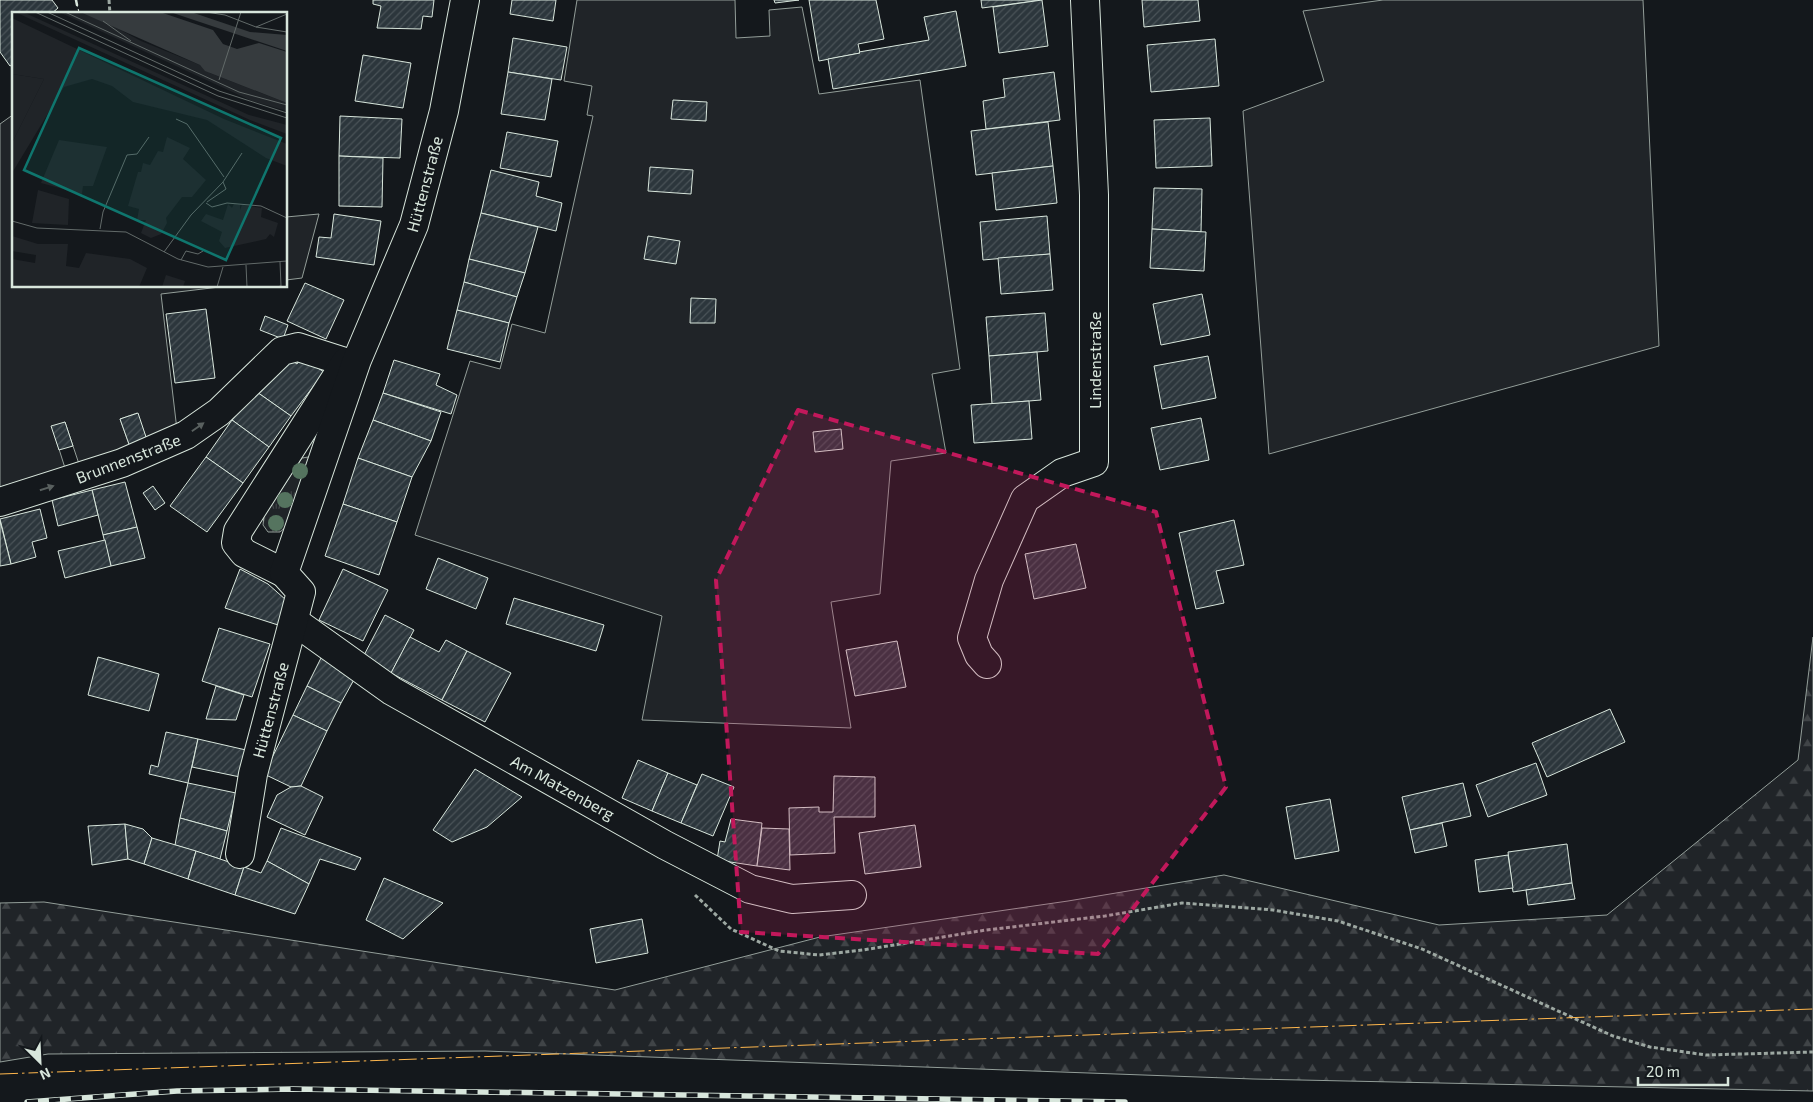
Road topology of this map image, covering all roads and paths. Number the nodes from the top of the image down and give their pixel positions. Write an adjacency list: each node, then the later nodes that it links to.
1 (465, 0): 3 (street, Hüttenstraße)
2 (1085, 0): 7 (street, Lindenstraße)
3 (351, 361): 4 (street, Brunnenstraße, one-way to 3); 5 (street, Hüttenstraße); 5 (street, Hüttenstraße)
4 (0, 502)
5 (284, 573): 6 (street, Hüttenstraße)
6 (294, 621): 8 (street, Hüttenstraße); 10 (street, Am Matzenberg)
7 (986, 664)
8 (240, 854)
9 (692, 890): 11 (path)
10 (852, 895)
11 (1813, 1052)

